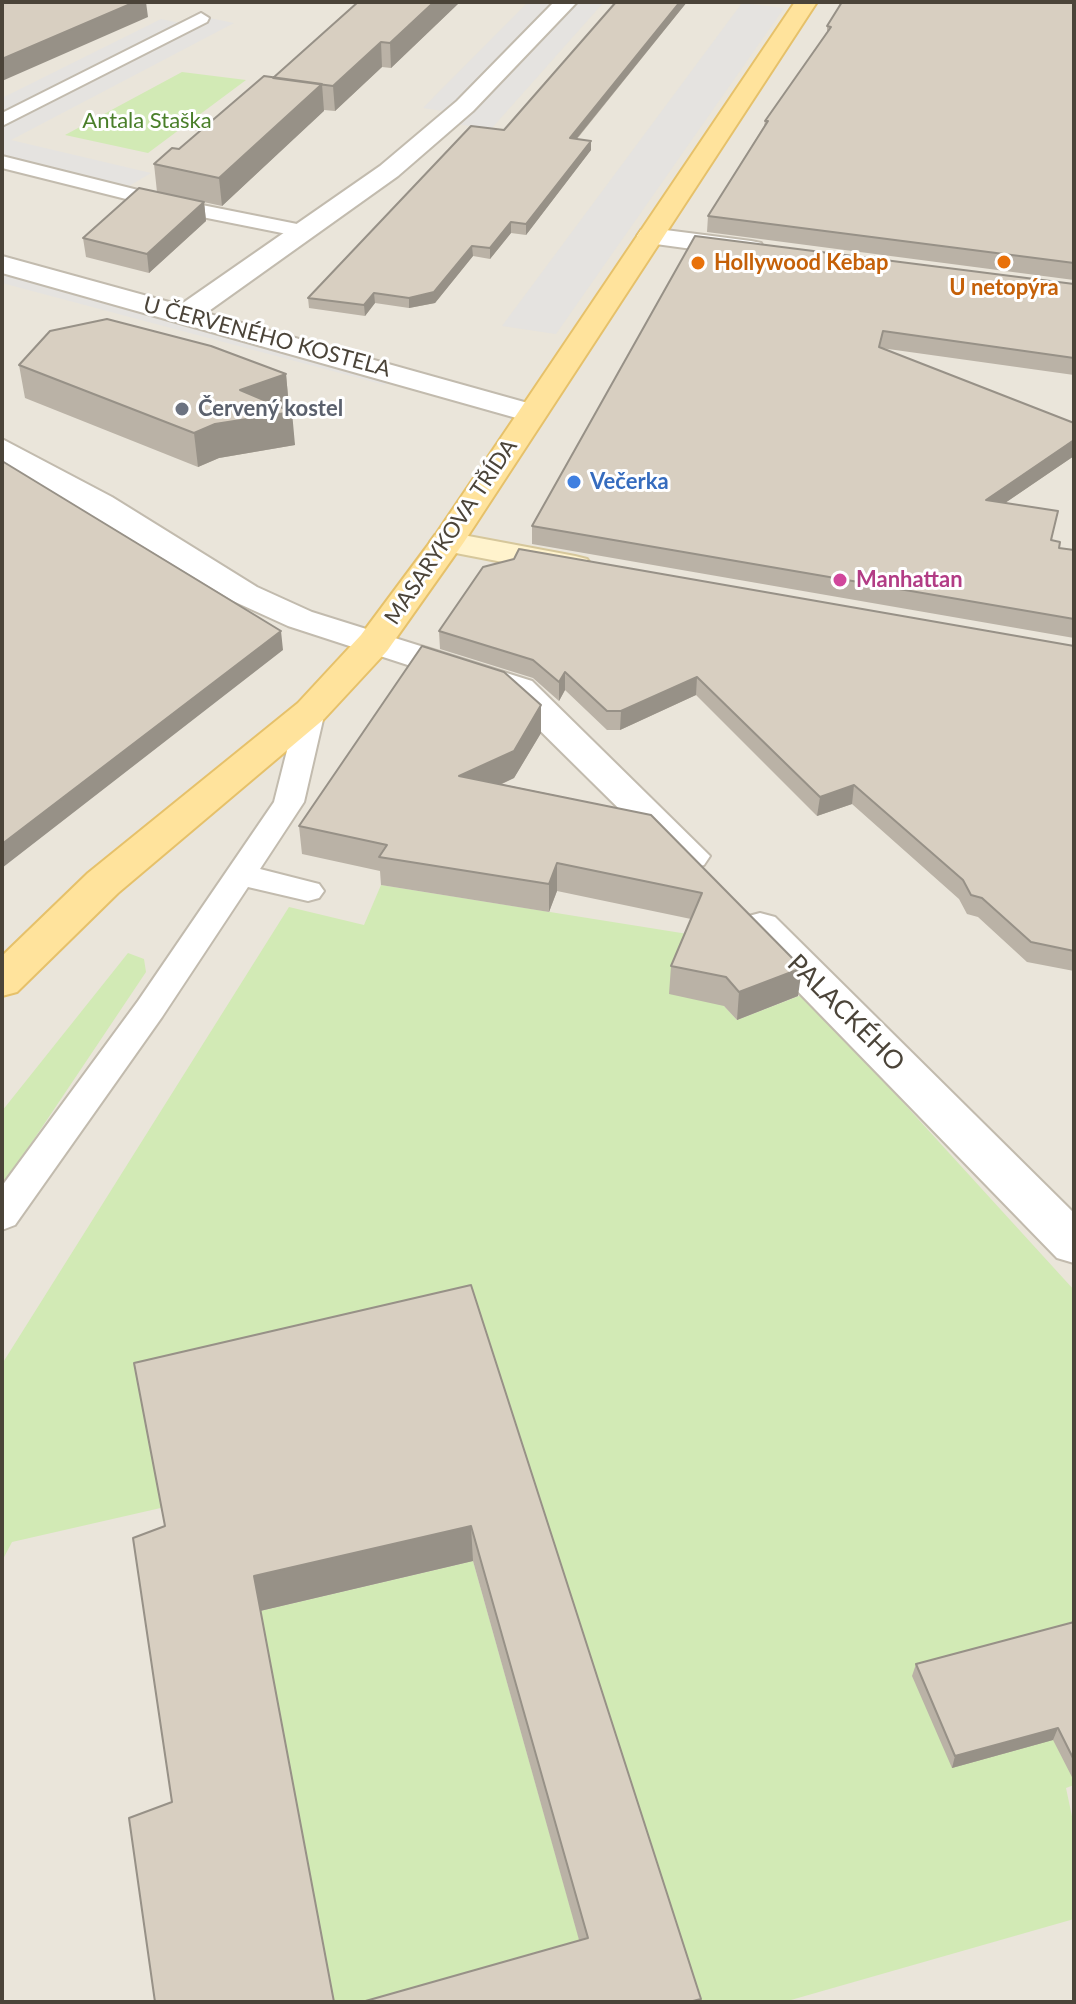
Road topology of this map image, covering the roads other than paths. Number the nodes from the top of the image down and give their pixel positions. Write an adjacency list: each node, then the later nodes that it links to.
1 (566, 2): 6 (street)
2 (806, 2): 7 (main road, MASARYKOVA TŘÍDA)
3 (201, 18): 4 (lane)
4 (2, 120)
5 (2, 162): 6 (lane)
6 (302, 231): 10 (street)
7 (650, 236): 8 (street); 11 (main road, MASARYKOVA TŘÍDA)
8 (783, 253)
9 (2, 264): 10 (street, U ČERVENÉHO KOSTELA)
10 (186, 314): 11 (street, U ČERVENÉHO KOSTELA)
11 (531, 413): 13 (main road, MASARYKOVA TŘÍDA)
12 (2, 448): 15 (street)
13 (447, 542): 14 (street); 15 (main road, MASARYKOVA TŘÍDA)
14 (611, 572)
15 (374, 643): 16 (main road, MASARYKOVA TŘÍDA); 21 (street, PALACKÉHO)
16 (311, 711): 17 (lane); 19 (main road, MASARYKOVA TŘÍDA)
17 (239, 874): 18 (lane); 20 (lane)
18 (308, 891)
19 (2, 981)
20 (2, 1215)
21 (1074, 1244)

